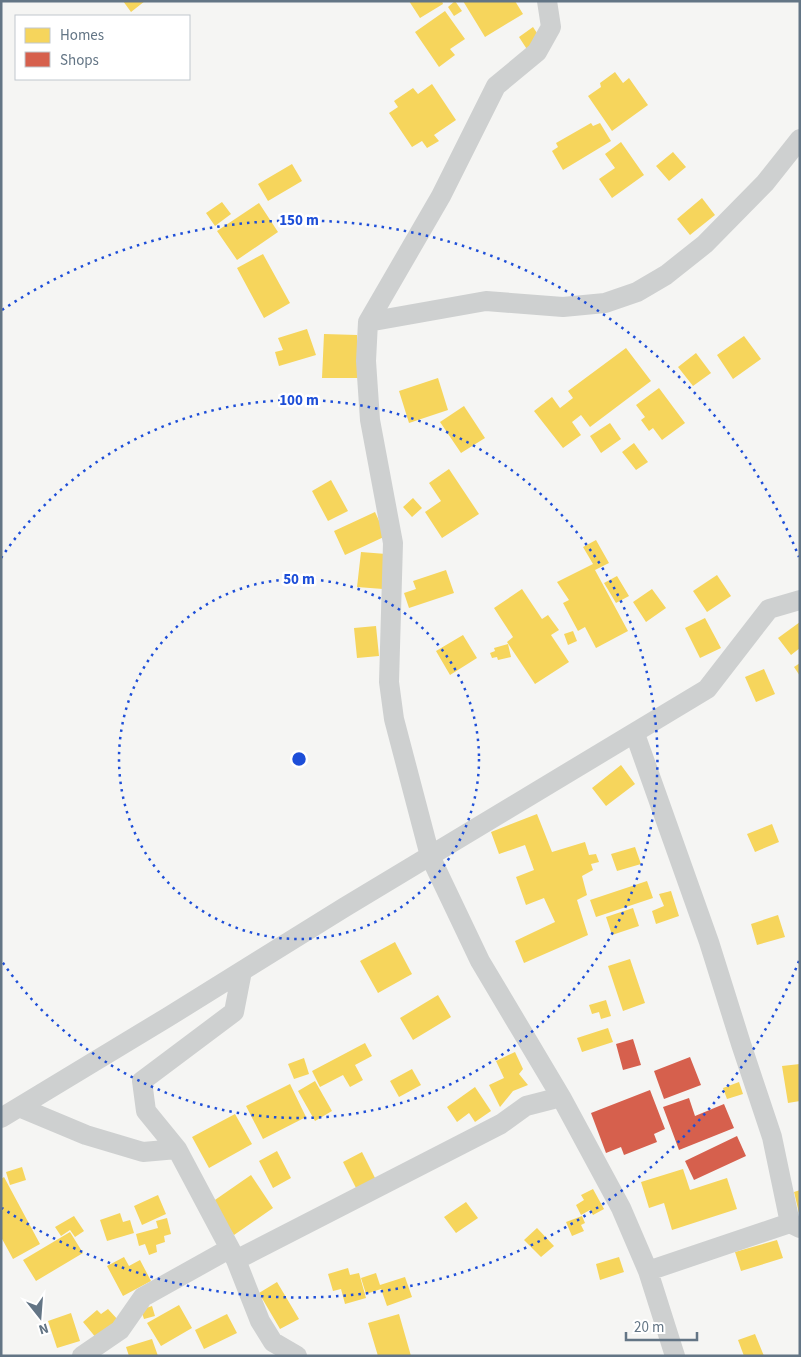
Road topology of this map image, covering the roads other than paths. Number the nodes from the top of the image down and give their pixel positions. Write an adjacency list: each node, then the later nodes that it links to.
1 (547, 1): 3 (street)
2 (800, 138): 3 (street)
3 (368, 322): 6 (street)
4 (800, 600): 5 (street)
5 (635, 734): 6 (street); 12 (street)
6 (430, 856): 7 (street); 8 (street)
7 (242, 972): 9 (street); 11 (street)
8 (561, 1097): 13 (street); 14 (street)
9 (19, 1107): 10 (street); 11 (street)
10 (1, 1118)
11 (176, 1149): 13 (street)
12 (795, 1226): 14 (street)
13 (232, 1254): 15 (street); 16 (street)
14 (648, 1270): 17 (street)
15 (82, 1356)
16 (297, 1356)
17 (675, 1356)

